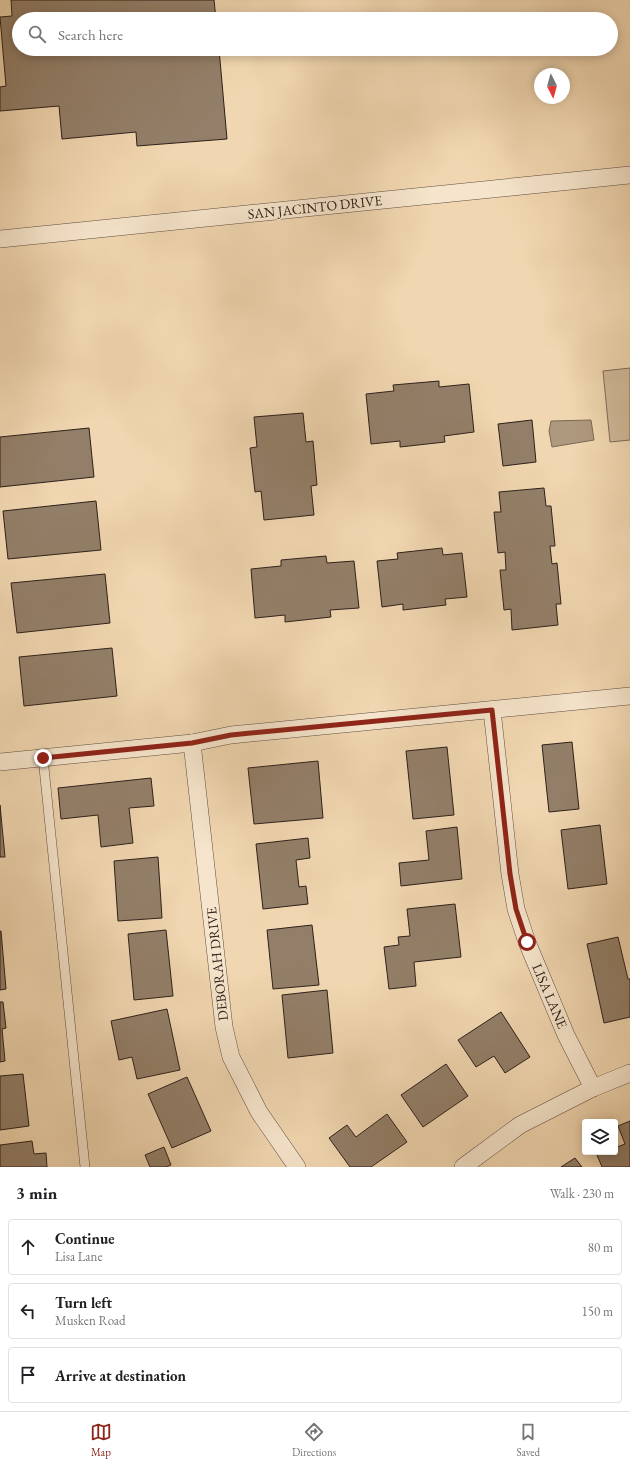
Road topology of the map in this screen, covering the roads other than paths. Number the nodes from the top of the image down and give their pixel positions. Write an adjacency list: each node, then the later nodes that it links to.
1 (630, 175): 2 (street, SAN JACINTO DRIVE)
2 (0, 239)
3 (630, 696): 4 (street)
4 (492, 710): 5 (street); 9 (street, LISA LANE)
5 (192, 743): 6 (street); 11 (street, DEBORAH DRIVE)
6 (43, 758): 7 (street); 10 (lane)
7 (0, 762)
8 (630, 1073): 9 (street)
9 (592, 1088): 12 (street)
10 (85, 1167)
11 (297, 1167)
12 (463, 1167)

